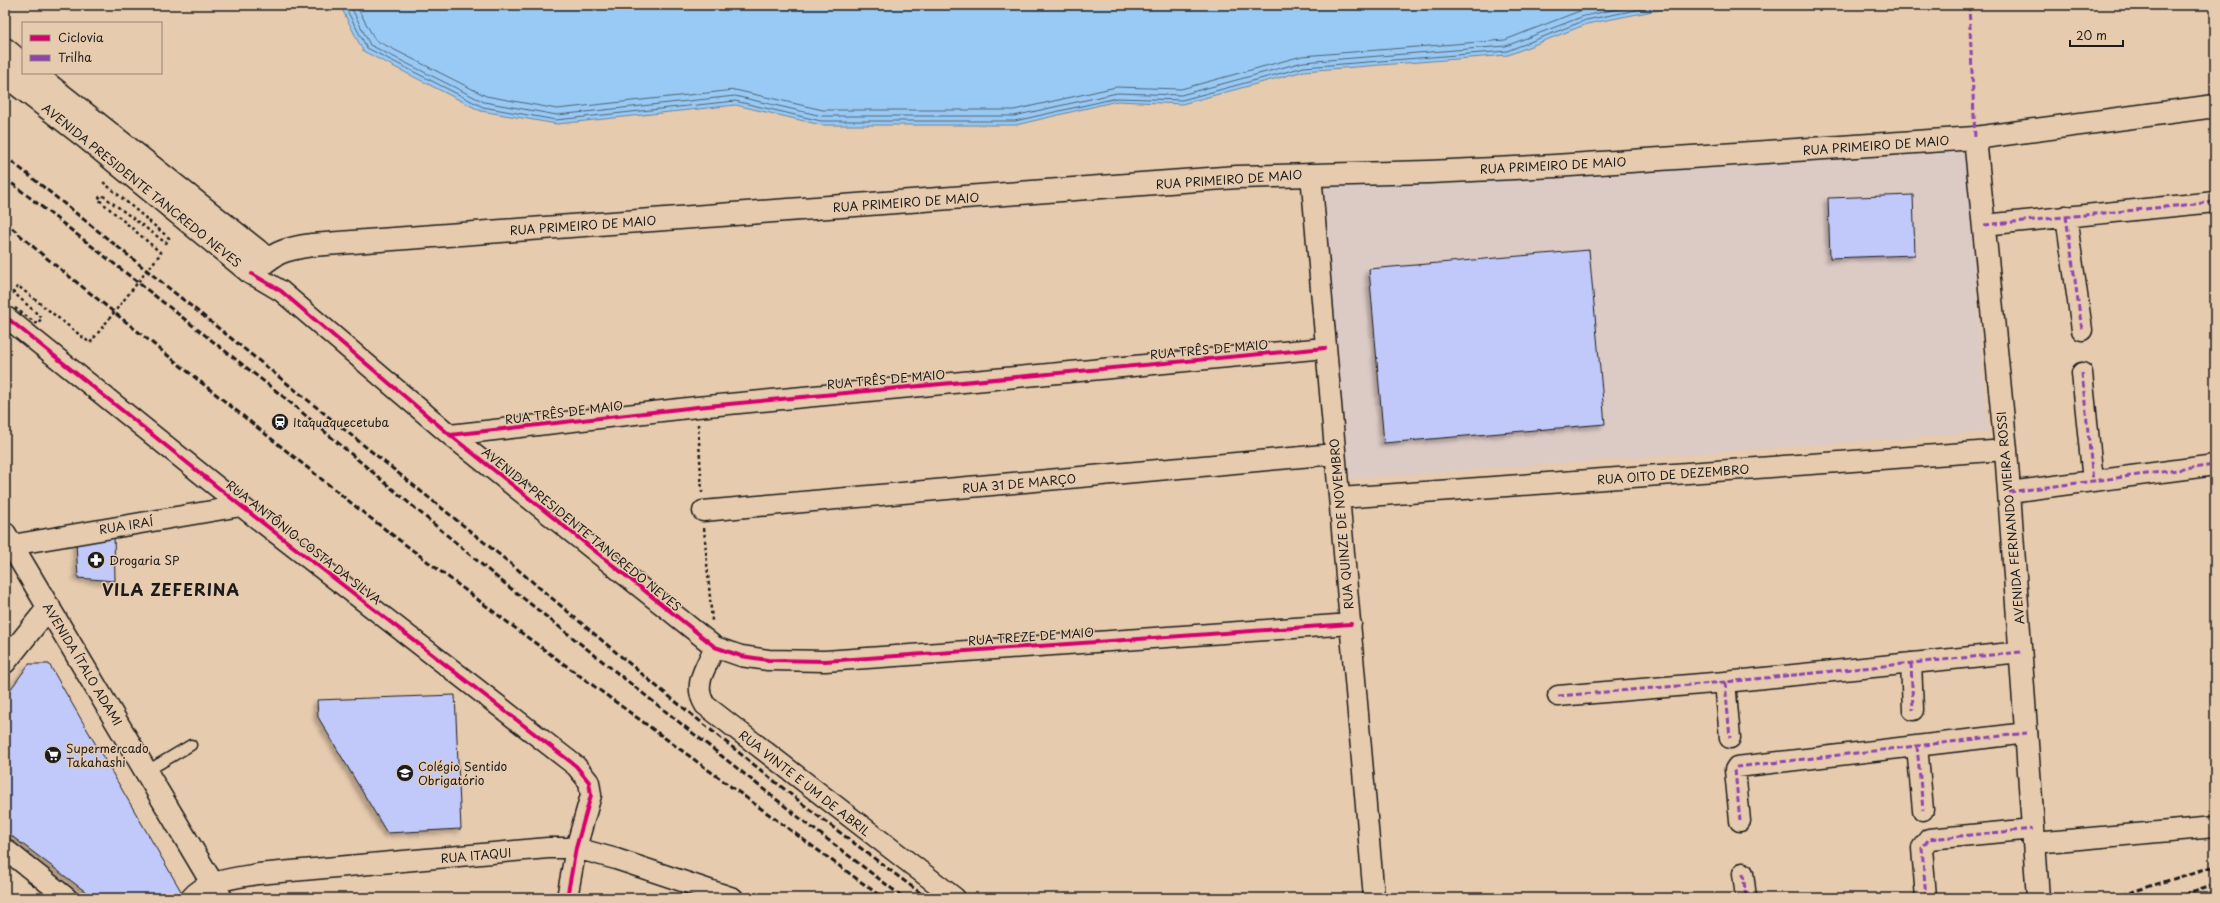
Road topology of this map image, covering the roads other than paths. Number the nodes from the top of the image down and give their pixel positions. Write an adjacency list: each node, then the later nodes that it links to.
1 (5, 49): 2 (main road)
2 (22, 63)
3 (35, 74): 11 (main road, AVENIDA PRESIDENTE TANCREDO NEVES)
4 (5, 75): 12 (main road, AVENIDA PRESIDENTE TANCREDO NEVES)
5 (2215, 106): 6 (main road, RUA PRIMEIRO DE MAIO)
6 (1975, 138): 7 (main road, RUA PRIMEIRO DE MAIO); 10 (main road, AVENIDA FERNANDO VIEIRA ROSSI)
7 (1311, 174): 11 (main road, RUA PRIMEIRO DE MAIO); 16 (street, RUA QUINZE DE NOVEMBRO)
8 (2215, 202): 9 (street)
9 (2066, 216): 10 (street); 15 (street)
10 (1984, 225): 19 (main road, AVENIDA FERNANDO VIEIRA ROSSI)
11 (267, 258): 12 (main road, RUA PRIMEIRO DE MAIO); 13 (street, AVENIDA PRESIDENTE TANCREDO NEVES)
12 (252, 274): 13 (street, AVENIDA PRESIDENTE TANCREDO NEVES)
13 (281, 291): 18 (street, AVENIDA PRESIDENTE TANCREDO NEVES)
14 (10, 313): 25 (street, RUA ANTÔNIO COSTA DA SILVA)
15 (2082, 330)
16 (1325, 348): 18 (street, RUA TRÊS DE MAIO); 20 (street, RUA QUINZE DE NOVEMBRO)
17 (2082, 373): 22 (street)
18 (450, 435): 30 (street, AVENIDA PRESIDENTE TANCREDO NEVES)
19 (2006, 450): 23 (main road, AVENIDA FERNANDO VIEIRA ROSSI); 24 (street, RUA OITO DE DEZEMBRO)
20 (1335, 454): 24 (street, RUA QUINZE DE NOVEMBRO); 26 (street, RUA 31 DE MARÇO)
21 (2215, 465): 22 (street)
22 (2093, 481): 23 (street)
23 (2009, 492): 31 (main road, AVENIDA FERNANDO VIEIRA ROSSI)
24 (1340, 498): 29 (street, RUA QUINZE DE NOVEMBRO)
25 (241, 506): 27 (street, RUA IRAÍ); 46 (street, RUA ANTÔNIO COSTA DA SILVA)
26 (703, 511)
27 (9, 539): 28 (main road, AVENIDA ÍTALO ADAMI)
28 (49, 606): 32 (main road); 41 (main road, AVENIDA ÍTALO ADAMI)
29 (1350, 624): 30 (street, RUA TREZE DE MAIO); 55 (street, RUA QUINZE DE NOVEMBRO)
30 (715, 647): 54 (street, RUA VINTE E UM DE ABRIL)
31 (2021, 652): 33 (street); 37 (main road, AVENIDA FERNANDO VIEIRA ROSSI)
32 (5, 662)
33 (1911, 663): 34 (street); 36 (street)
34 (1725, 682): 35 (street); 38 (street)
35 (1558, 696)
36 (1913, 710)
37 (2027, 733): 40 (street); 45 (main road, AVENIDA FERNANDO VIEIRA ROSSI)
38 (1730, 738)
39 (191, 745): 41 (lane)
40 (1917, 746): 42 (street); 43 (street)
41 (147, 771): 49 (main road, AVENIDA ÍTALO ADAMI)
42 (1923, 810)
43 (1740, 821)
44 (2215, 827): 45 (street)
45 (2034, 836): 57 (street); 58 (main road, AVENIDA FERNANDO VIEIRA ROSSI)
46 (576, 848): 49 (street, RUA ITAQUI); 52 (street); 53 (street, RUA ITAQUI)
47 (5, 849): 50 (street)
48 (1743, 873): 56 (street)
49 (216, 891): 51 (street, RUA ITAQUI)
50 (67, 898)
51 (191, 898)
52 (567, 898)
53 (733, 898)
54 (955, 898)
55 (1374, 898)
56 (1746, 898)
57 (1926, 898)
58 (2038, 898)

